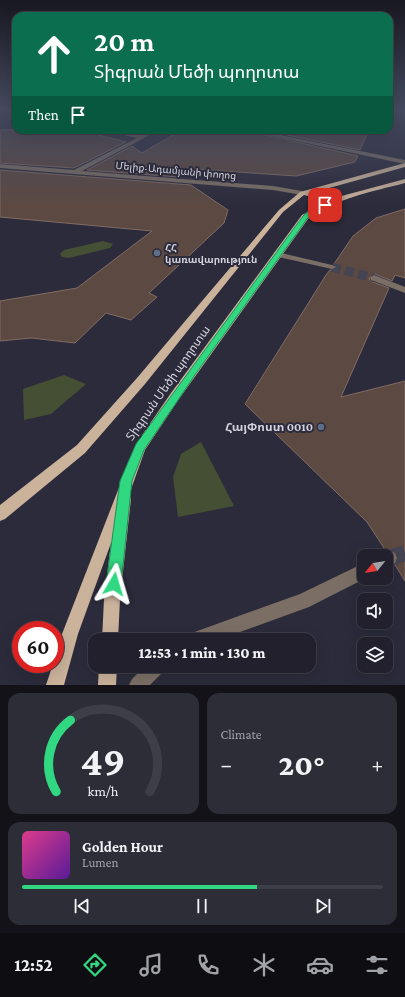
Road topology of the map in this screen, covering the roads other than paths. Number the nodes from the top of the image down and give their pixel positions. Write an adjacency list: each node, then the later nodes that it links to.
1 (132, 142): 6 (street)
2 (306, 142): 3 (street)
3 (405, 162)
4 (405, 165): 8 (main road, Տիգրան Մեծի պողոտա)
5 (0, 166): 6 (street, Մելիք-Ադամյանի փողոց)
6 (75, 172): 8 (street, Մելիք-Ադամյանի փողոց)
7 (405, 181): 9 (main road, Տիգրան Մեծի պողոտա)
8 (302, 193): 9 (main road); 15 (main road, Տիգրան Մեծի պողոտա)
9 (334, 200): 10 (main road, Տիգրան Մեծի պողոտա)
10 (278, 254): 11 (street); 14 (main road, Տիգրան Մեծի պողոտա)
11 (332, 267)
12 (374, 278): 13 (street)
13 (405, 290)
14 (126, 481): 17 (main road); 21 (main road, Տիգրան Մեծի պողոտա)
15 (0, 514)
16 (357, 574): 18 (street)
17 (110, 633)
18 (214, 633)
19 (108, 673): 22 (main road)
20 (150, 673): 23 (street)
21 (55, 685)
22 (107, 685)
23 (138, 685)

